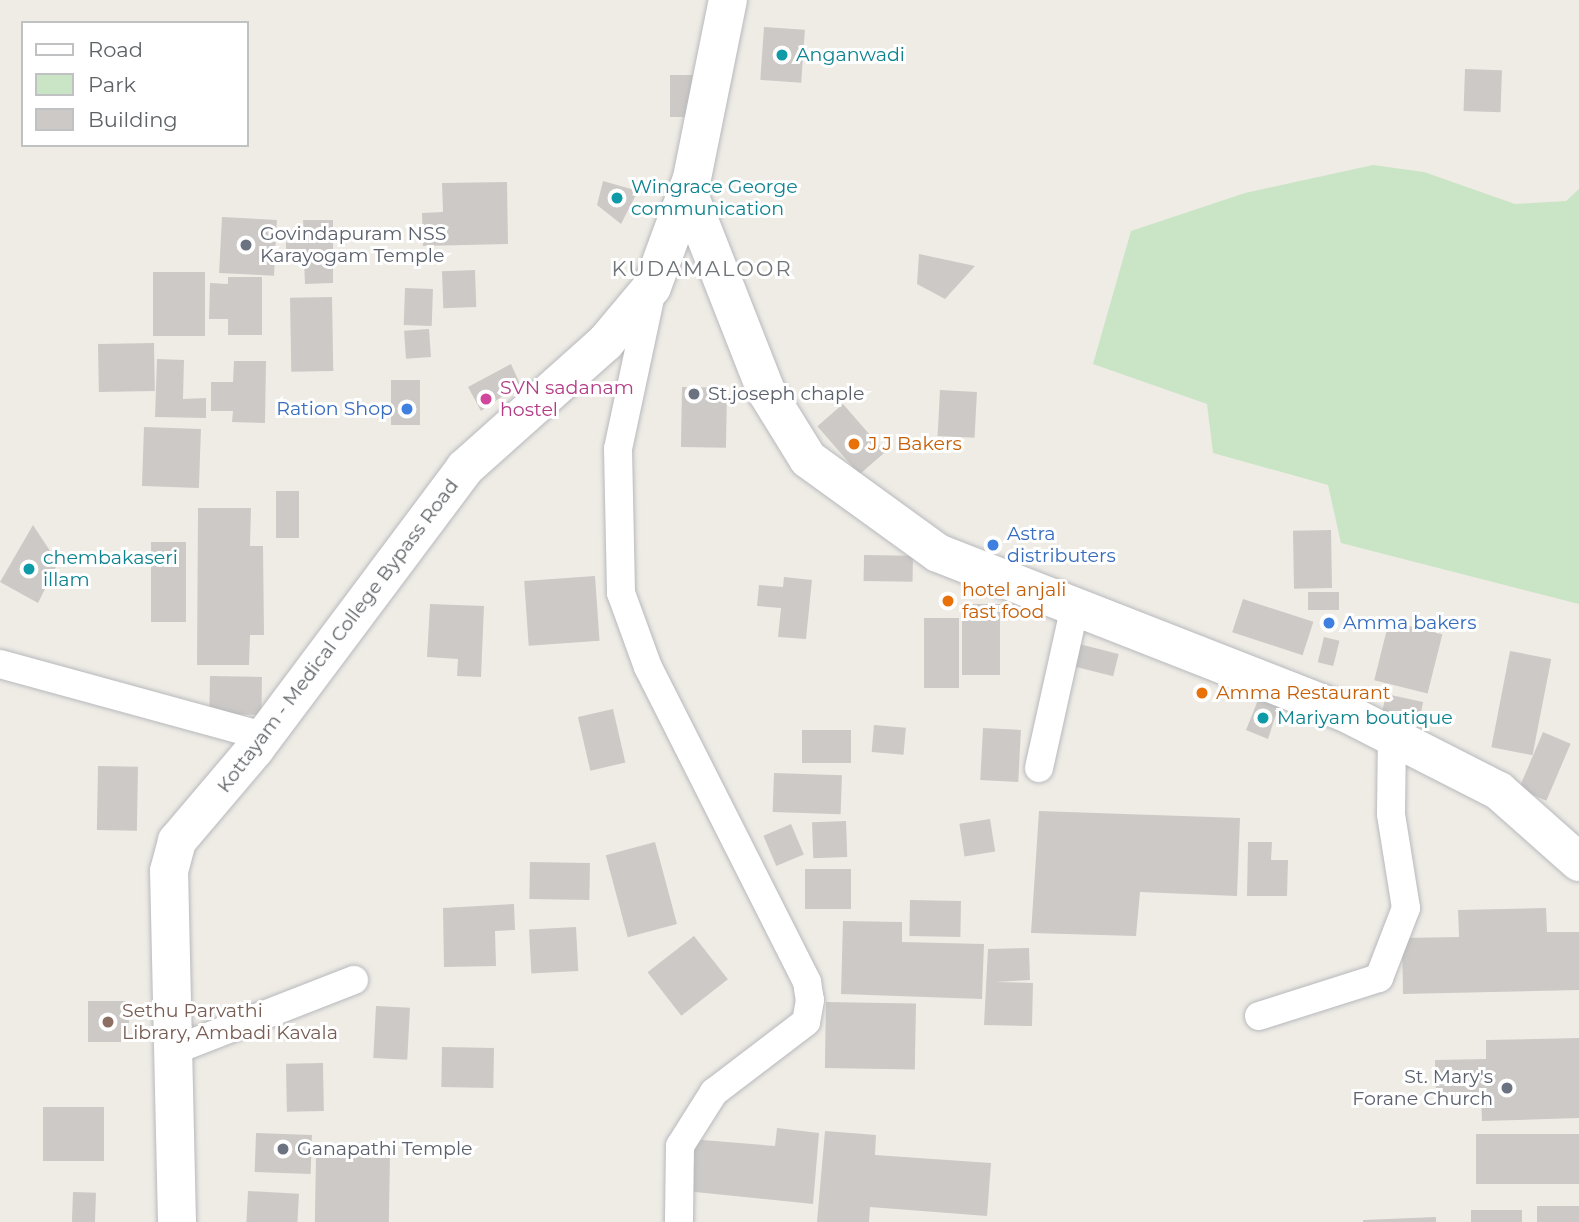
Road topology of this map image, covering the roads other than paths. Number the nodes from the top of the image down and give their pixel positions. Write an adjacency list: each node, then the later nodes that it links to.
1 (728, 0): 2 (main road, Kottayam - Medical College Bypass Road)
2 (688, 192): 3 (main road, Kottayam - Medical College Bypass Road); 4 (main road)
3 (652, 287): 6 (main road, Kottayam - Medical College Bypass Road); 14 (street)
4 (1075, 606): 7 (main road); 8 (street)
5 (0, 664): 6 (street)
6 (264, 736): 12 (main road, Kottayam - Medical College Bypass Road)
7 (1392, 736): 9 (main road); 11 (street)
8 (1039, 768)
9 (1579, 862)
10 (354, 980): 12 (street)
11 (1259, 1016)
12 (177, 1049): 13 (main road, Kottayam - Medical College Bypass Road)
13 (177, 1222)
14 (679, 1222)

